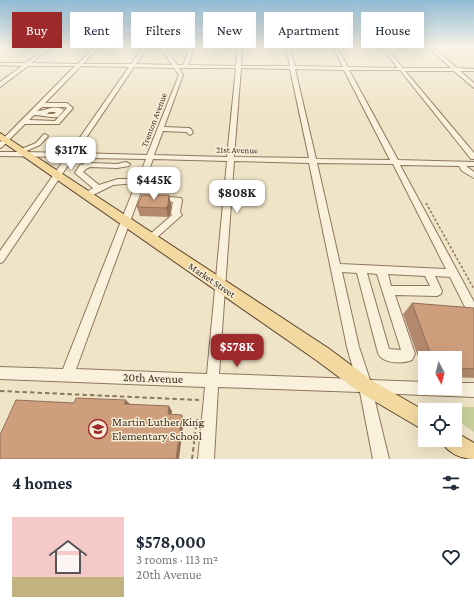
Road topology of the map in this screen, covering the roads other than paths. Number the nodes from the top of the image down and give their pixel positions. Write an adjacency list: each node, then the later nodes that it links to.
1 (21, 68): 13 (street)
2 (76, 68): 16 (street)
3 (130, 68): 26 (street)
4 (176, 68): 20 (street, Trenton Avenue)
5 (238, 68): 30 (street)
6 (292, 68): 32 (street)
7 (346, 68): 33 (street)
8 (370, 68): 9 (street)
9 (402, 69): 10 (street); 29 (street)
10 (456, 70): 11 (street); 15 (street)
11 (474, 70)
12 (0, 80): 13 (street)
13 (7, 80): 14 (street)
14 (0, 85)
15 (474, 86)
16 (40, 105): 17 (street); 19 (street)
17 (33, 112): 18 (street); 19 (street)
18 (24, 122): 19 (street); 23 (street)
19 (50, 123)
20 (160, 129): 21 (street); 28 (street, Trenton Avenue)
21 (190, 133)
22 (45, 136): 24 (street)
23 (2, 141): 24 (main road, Market Street)
24 (24, 153): 25 (street, 21st Avenue); 26 (street, 21st Avenue); 38 (main road, Market Street)
25 (0, 154)
26 (70, 156): 27 (street, 21st Avenue); 38 (street)
27 (90, 156): 31 (street, 21st Avenue); 35 (street)
28 (150, 157): 30 (street, 21st Avenue); 31 (street, 21st Avenue); 42 (street, Trenton Avenue)
29 (474, 158)
30 (230, 159): 32 (street, 21st Avenue); 54 (street)
31 (127, 160): 35 (street); 41 (street)
32 (312, 161): 33 (street, 21st Avenue); 49 (street)
33 (395, 162): 36 (street, 21st Avenue); 53 (street)
34 (474, 164): 36 (street, 21st Avenue)
35 (89, 165): 43 (street)
36 (463, 167): 37 (street); 39 (street); 40 (street)
37 (474, 172)
38 (56, 175): 44 (main road, Market Street); 48 (street)
39 (474, 176)
40 (474, 179)
41 (124, 180): 42 (street); 43 (street)
42 (140, 181): 45 (street, Trenton Avenue)
43 (98, 188): 44 (street)
44 (86, 195): 46 (main road, Market Street)
45 (134, 199): 46 (street, Trenton Avenue); 47 (street)
46 (125, 221): 47 (main road, Market Street); 58 (street, Trenton Avenue)
47 (151, 238): 54 (main road, Market Street)
48 (0, 259)
49 (335, 268): 50 (street); 60 (street)
50 (361, 269): 51 (street); 55 (street)
51 (381, 270): 52 (street); 55 (street)
52 (428, 272): 53 (street); 55 (street)
53 (453, 273): 56 (street)
54 (221, 287): 59 (street); 60 (main road, Market Street)
55 (388, 290)
56 (474, 313)
57 (0, 373): 58 (street, 20th Avenue)
58 (67, 375): 59 (street, 20th Avenue)
59 (212, 380): 60 (street, 20th Avenue); 65 (street)
60 (365, 386): 61 (street, 20th Avenue); 62 (main road, Market Street); 66 (street)
61 (474, 390)
62 (418, 418)
63 (462, 447): 64 (main road)
64 (474, 455)
65 (206, 459)
66 (381, 459)

